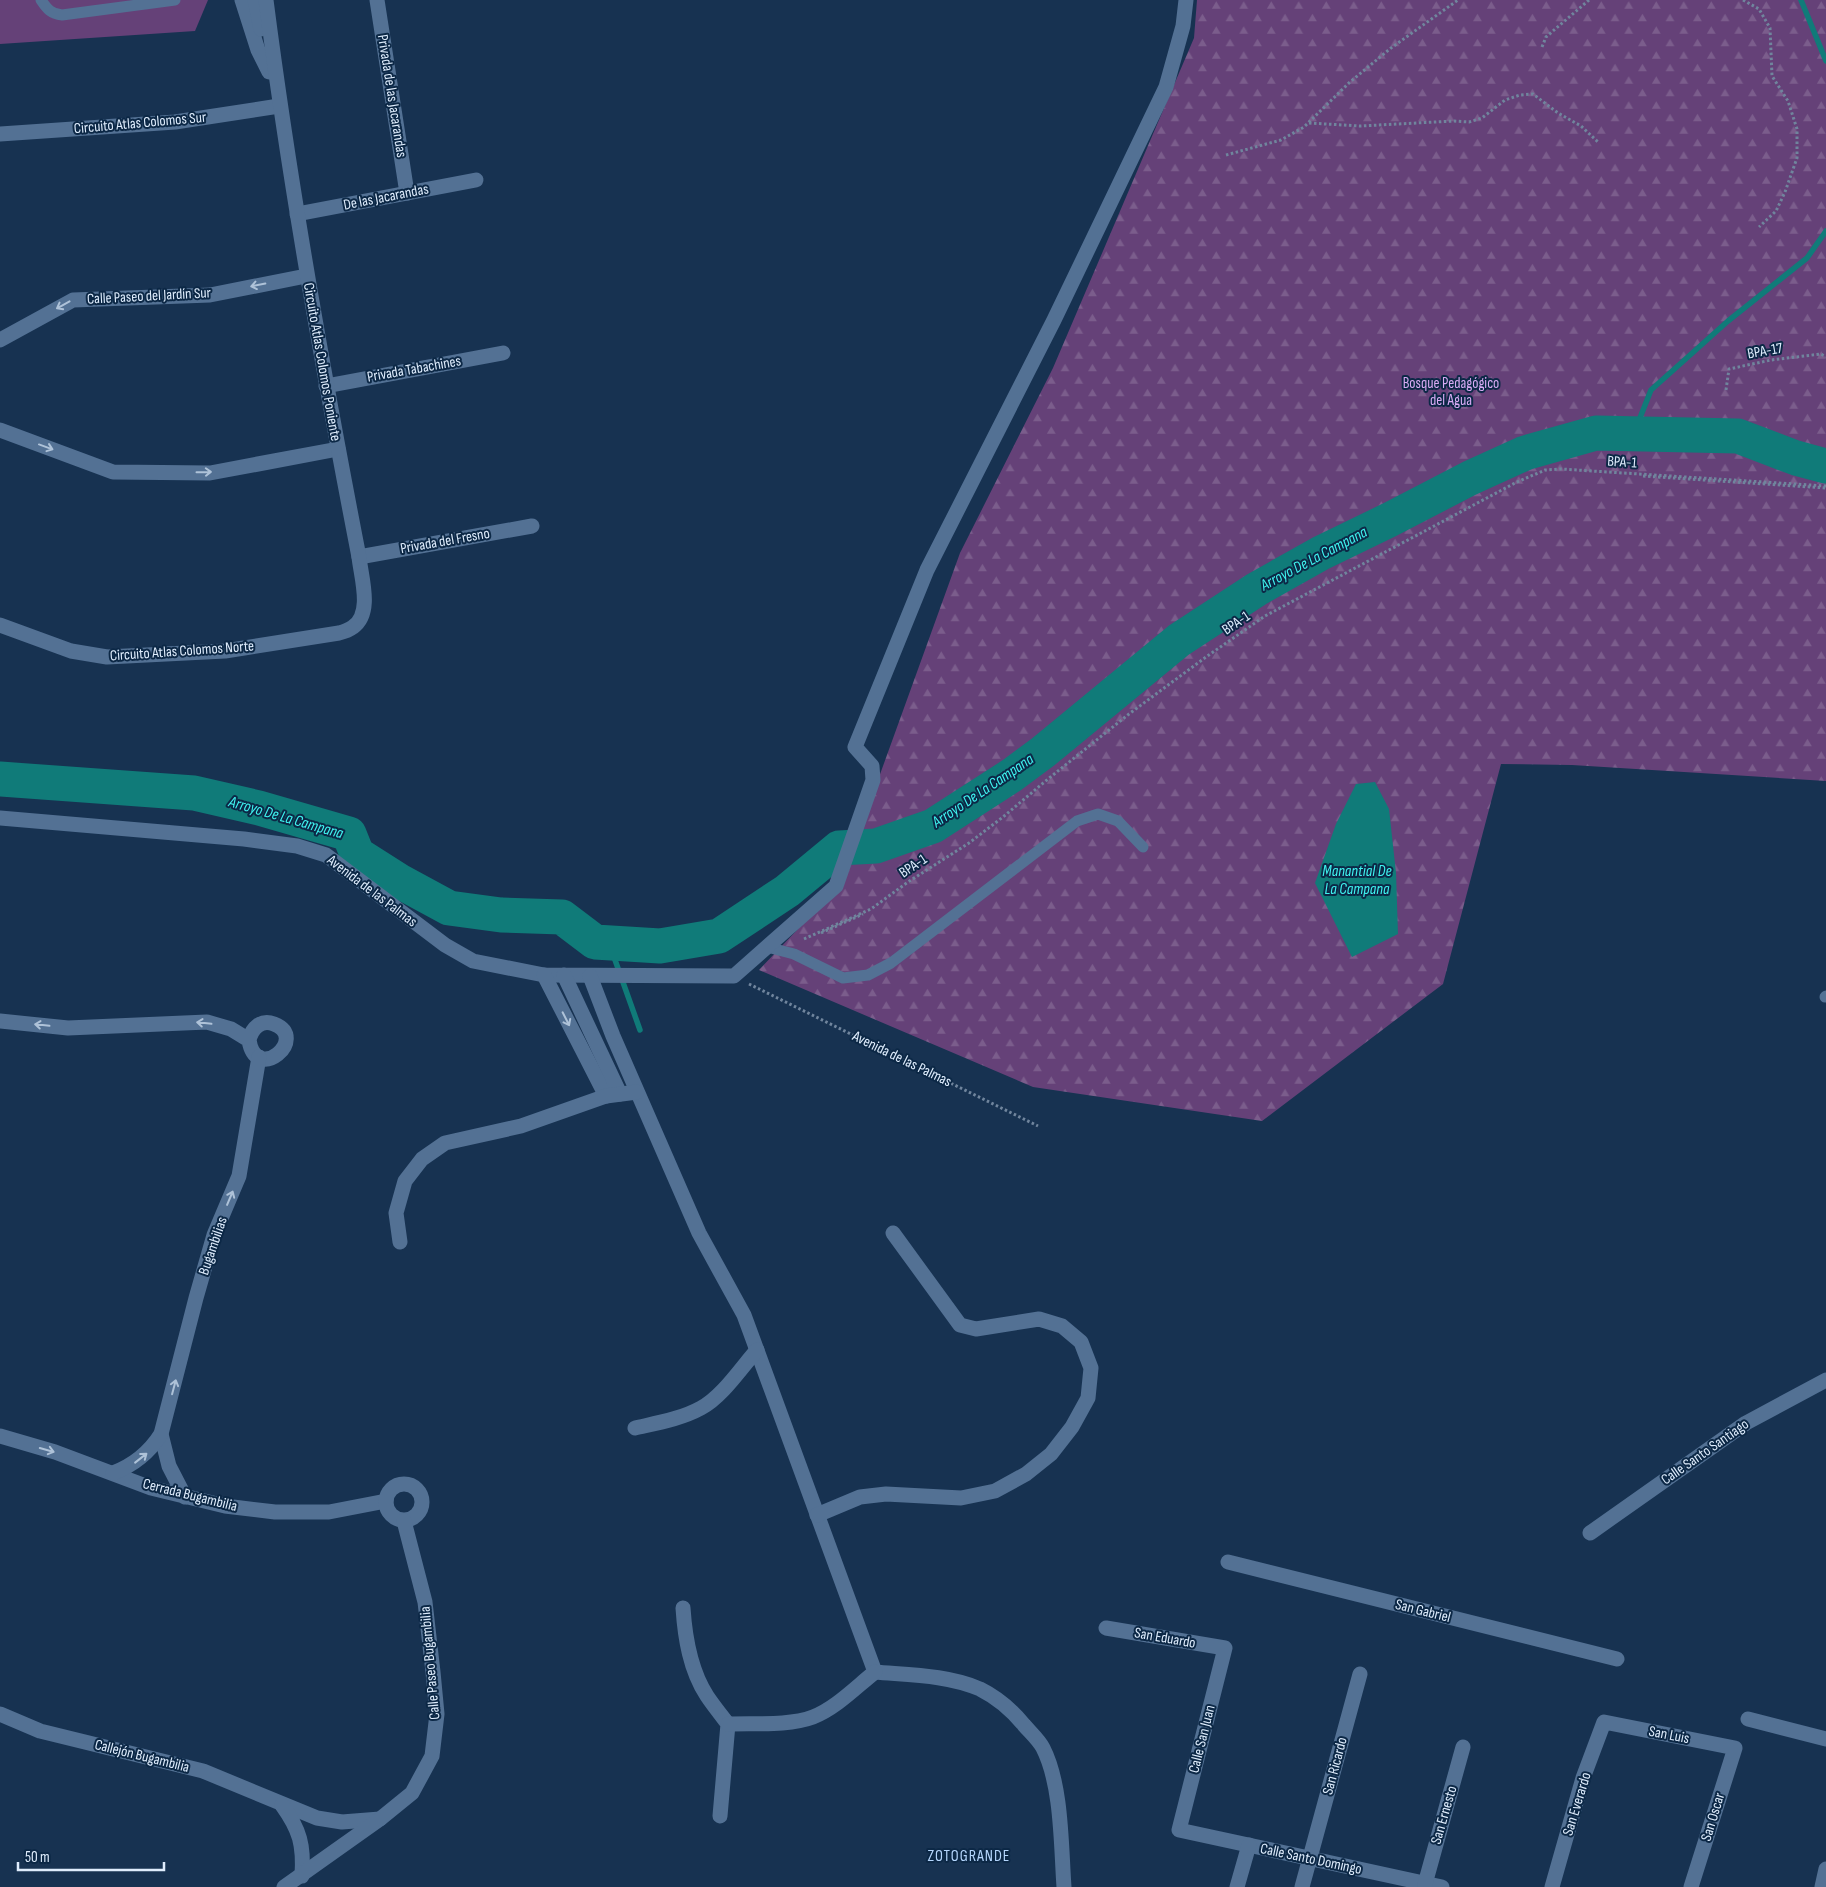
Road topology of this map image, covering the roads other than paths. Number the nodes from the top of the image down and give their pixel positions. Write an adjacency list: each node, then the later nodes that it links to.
1 (42, 0): 2 (lane)
2 (175, 0)
3 (242, 0): 8 (street)
4 (255, 0): 8 (street)
5 (266, 0): 9 (street)
6 (377, 0): 12 (street, Privada de las Jacarandas)
7 (1186, 0): 26 (street)
8 (269, 72): 9 (street)
9 (280, 106): 10 (street, Circuito Atlas Colomos Sur); 13 (street, Circuito Atlas Colomos Poniente)
10 (0, 134)
11 (476, 180): 12 (street, De las Jacarandas)
12 (407, 193): 13 (street, De las Jacarandas)
13 (297, 214): 14 (street, Circuito Atlas Colomos Poniente)
14 (306, 276): 15 (street, Calle Paseo del Jardín Sur, one-way to 15); 17 (street, Circuito Atlas Colomos Poniente)
15 (0, 340)
16 (503, 353): 17 (street, Privada Tabachines)
17 (326, 386): 19 (street, Circuito Atlas Colomos Poniente)
18 (0, 430): 19 (street, one-way to 19)
19 (338, 448): 21 (street, Circuito Atlas Colomos Poniente)
20 (532, 526): 21 (street, Privada del Fresno)
21 (359, 556): 22 (street, Circuito Atlas Colomos Poniente)
22 (362, 617): 23 (street, Circuito Atlas Colomos Norte)
23 (0, 625)
24 (0, 818): 27 (street, Avenida de las Palmas)
25 (1143, 847): 26 (lane)
26 (776, 950): 29 (street, Avenida de las Palmas)
27 (544, 975): 28 (street, Avenida de las Palmas); 34 (street, one-way to 34)
28 (564, 975): 29 (street, Avenida de las Palmas); 34 (street)
29 (590, 976): 33 (street)
30 (0, 1021): 31 (street, one-way to 30)
31 (249, 1040): 32 (street); 32 (street)
32 (259, 1057): 40 (street, Bugambilias, one-way to 32)
33 (637, 1092): 34 (street); 37 (street)
34 (613, 1095): 36 (street)
35 (893, 1233): 45 (street)
36 (400, 1242)
37 (757, 1350): 39 (street); 45 (street)
38 (1826, 1380): 47 (street, Calle Santo Santiago)
39 (635, 1428)
40 (162, 1434): 42 (street, Bugambilias, one-way to 40); 43 (street, Bugambilias)
41 (0, 1436): 42 (street, Cerrada Bugambilia, one-way to 42)
42 (113, 1473): 43 (street, Cerrada Bugambilia)
43 (184, 1497): 44 (street, Cerrada Bugambilia)
44 (386, 1500): 46 (street); 46 (street)
45 (817, 1515): 53 (street)
46 (404, 1521): 64 (street, Calle Paseo Bugambilia)
47 (1590, 1534)
48 (1228, 1562): 52 (street, San Gabriel)
49 (683, 1608): 58 (street)
50 (1106, 1628): 51 (street, San Eduardo)
51 (1225, 1648): 65 (street, Calle San Juan)
52 (1617, 1659)
53 (875, 1672): 58 (street); 72 (street)
54 (1360, 1674): 67 (street, San Ricardo)
55 (0, 1714): 62 (street, Callejón Bugambilia)
56 (1748, 1719): 59 (street)
57 (1604, 1722): 61 (street, San Luis); 76 (street, San Everardo)
58 (728, 1724): 63 (street)
59 (1826, 1740)
60 (1463, 1747): 70 (street, San Ernesto)
61 (1735, 1748): 77 (street, San Oscar)
62 (282, 1805): 64 (street, Callejón Bugambilia); 69 (street)
63 (720, 1816)
64 (380, 1819): 69 (street, Calle Paseo Bugambilia)
65 (1179, 1830): 66 (street, Calle Santo Domingo)
66 (1248, 1845): 67 (street, Calle Santo Domingo); 73 (street)
67 (1310, 1859): 70 (street, Calle Santo Domingo); 74 (street, San Ricardo)
68 (1826, 1868): 78 (street)
69 (302, 1876): 71 (street, Calle Paseo Bugambilia)
70 (1425, 1884): 75 (street, Calle Santo Domingo)
71 (284, 1887)
72 (1064, 1887)
73 (1237, 1887)
74 (1302, 1887)
75 (1442, 1887)
76 (1552, 1887)
77 (1692, 1887)
78 (1822, 1887)

